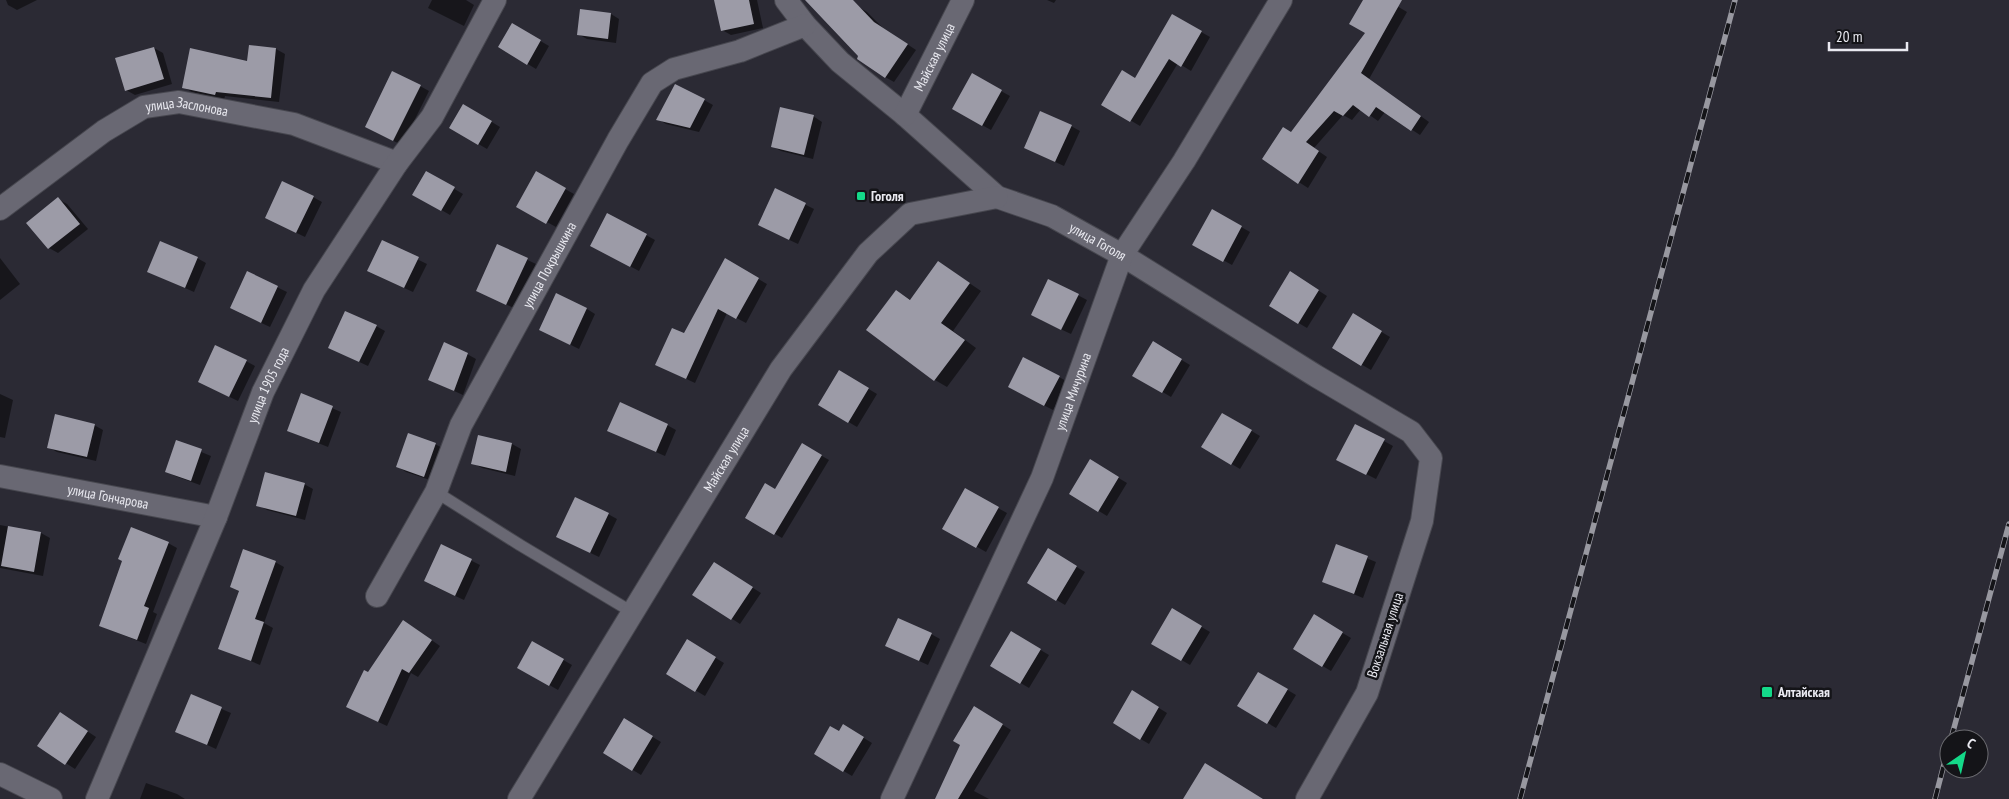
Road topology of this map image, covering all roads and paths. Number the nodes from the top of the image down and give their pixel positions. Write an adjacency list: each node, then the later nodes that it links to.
1 (495, 0): 7 (street, улица 1905 года)
2 (786, 0): 5 (street, улица Гоголя)
3 (963, 0): 6 (street, Майская улица)
4 (1281, 0): 10 (street, улица Мичурина)
5 (805, 25): 6 (street, улица Гоголя); 13 (street, улица Покрышкина)
6 (904, 115): 8 (street, улица Гоголя)
7 (397, 163): 9 (street, улица Заслонова); 14 (street, улица 1905 года)
8 (997, 197): 10 (street, улица Гоголя); 16 (street, Майская улица)
9 (0, 209)
10 (1122, 255): 11 (street, улица Гоголя); 21 (street, улица Мичурина)
11 (1430, 458): 22 (street, Вокзальная улица)
12 (0, 476): 14 (street, улица Гончарова)
13 (436, 492): 15 (street, улица Покрышкина); 16 (lane)
14 (216, 517): 19 (street, улица 1905 года)
15 (377, 596)
16 (632, 612): 20 (street, Майская улица)
17 (0, 774): 18 (street)
18 (51, 799)
19 (97, 799)
20 (519, 799)
21 (892, 799)
22 (1307, 799)

